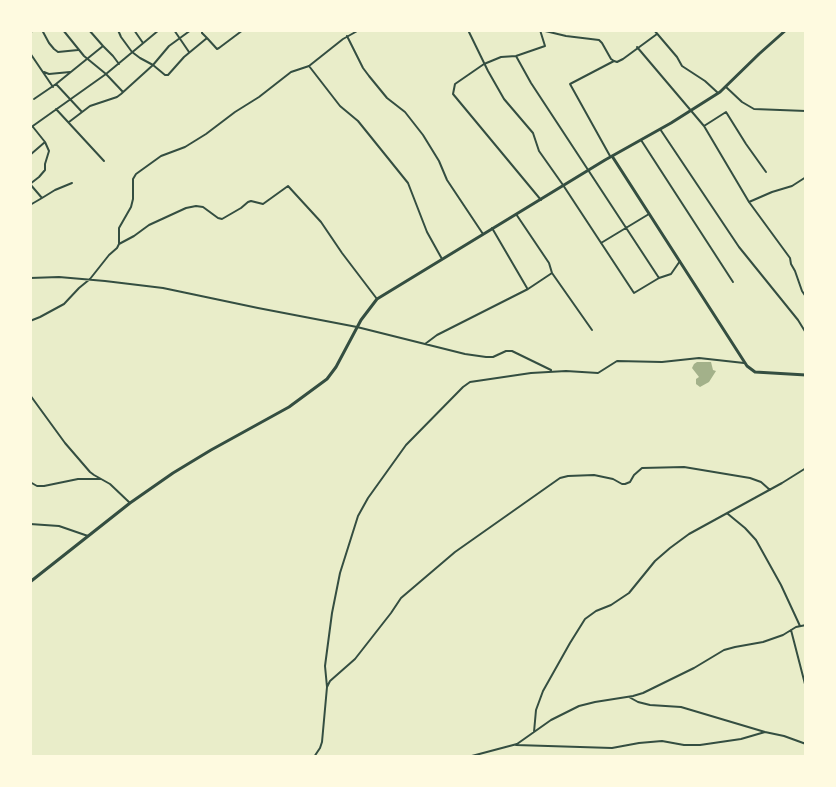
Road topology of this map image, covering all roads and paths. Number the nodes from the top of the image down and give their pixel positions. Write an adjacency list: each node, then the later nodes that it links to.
1 (35, 30): 18 (street)
2 (42, 30): 27 (street)
3 (63, 30): 27 (street)
4 (89, 30): 25 (street)
5 (118, 30): 28 (street)
6 (134, 30): 24 (street)
7 (149, 30): 20 (street)
8 (159, 30): 20 (street)
9 (174, 30): 22 (street)
10 (190, 30): 22 (street)
11 (202, 30): 23 (street)
12 (243, 30): 23 (street)
13 (359, 30): 21 (street)
14 (468, 30): 35 (street)
15 (540, 30): 31 (street); 33 (street)
16 (654, 30): 19 (street)
17 (786, 30): 42 (street)
18 (30, 32)
19 (657, 34): 26 (street); 44 (street)
20 (153, 35): 24 (street)
21 (347, 36): 37 (street); 74 (street)
22 (179, 38): 29 (street); 36 (street)
23 (207, 38): 29 (street)
24 (143, 43): 28 (street)
25 (103, 46): 32 (street); 34 (street)
26 (637, 47): 33 (street); 48 (street)
27 (78, 50): 32 (street)
28 (132, 52): 34 (street); 36 (street)
29 (189, 52): 36 (street)
30 (30, 53): 38 (street)
31 (516, 56): 35 (street); 60 (street)
32 (87, 59): 39 (street); 40 (street)
33 (614, 61): 58 (street)
34 (119, 64): 40 (street)
35 (484, 64): 65 (street); 67 (street)
36 (153, 65): 43 (street)
37 (309, 66): 76 (street); 77 (street)
38 (44, 72): 39 (street); 41 (street)
39 (70, 72): 41 (street)
40 (106, 74): 43 (street); 46 (street)
41 (55, 85): 45 (street); 46 (street)
42 (726, 87): 44 (street); 49 (street)
43 (123, 92): 50 (street)
44 (718, 93): 48 (street)
45 (34, 99)
46 (71, 99): 47 (street); 50 (street)
47 (56, 109): 51 (street); 53 (street)
48 (692, 110): 52 (street); 54 (street)
49 (806, 111)
50 (82, 112): 51 (street)
51 (69, 122): 59 (street)
52 (704, 126): 61 (street); 68 (street)
53 (31, 127): 56 (street)
54 (660, 129): 55 (street); 89 (street)
55 (641, 140): 58 (street); 83 (street)
56 (45, 142): 57 (street); 64 (street)
57 (30, 155)
58 (611, 156): 60 (street); 71 (street)
59 (104, 161)
60 (589, 169): 65 (street); 72 (street)
61 (766, 172)
62 (806, 177): 68 (street)
63 (72, 183): 66 (street)
64 (30, 184): 66 (street)
65 (563, 185): 67 (street); 75 (street)
66 (42, 198): 69 (street)
67 (541, 200): 70 (street)
68 (749, 202): 85 (street)
69 (30, 205)
70 (516, 214): 73 (street); 79 (street)
71 (649, 214): 72 (street); 78 (street)
72 (626, 227): 75 (street); 81 (street)
73 (492, 228): 74 (street); 84 (street)
74 (483, 234): 77 (street)
75 (601, 243): 81 (street)
76 (119, 244): 82 (street); 86 (street)
77 (442, 259): 86 (street)
78 (680, 261): 81 (street); 94 (street)
79 (552, 273): 84 (street); 91 (street)
80 (30, 278): 82 (street)
81 (659, 278)
82 (90, 279): 88 (street); 90 (street)
83 (733, 282)
84 (528, 289): 93 (street)
85 (806, 297)
86 (377, 299): 90 (street)
87 (806, 320): 89 (street)
88 (30, 321)
89 (801, 325): 92 (street)
90 (357, 327): 93 (street); 102 (street)
91 (592, 330)
92 (806, 333)
93 (425, 344): 95 (street)
94 (745, 363): 95 (street); 96 (street)
95 (554, 372): 110 (street)
96 (806, 375)
97 (30, 395): 99 (street)
98 (806, 468): 101 (street)
99 (101, 479): 100 (street); 102 (street)
100 (31, 484)
101 (770, 490): 103 (street); 110 (street)
102 (130, 503): 105 (street)
103 (728, 513): 108 (street); 113 (street)
104 (30, 524): 105 (street)
105 (89, 536): 106 (street)
106 (30, 582)
107 (806, 625): 108 (street)
108 (800, 626): 109 (street)
109 (791, 630): 111 (street); 112 (street)
110 (327, 687): 117 (street)
111 (806, 688)
112 (629, 697): 113 (street); 114 (street)
113 (534, 732): 116 (street)
114 (765, 732): 115 (street); 116 (street)
115 (806, 744)
116 (514, 745): 118 (street)
117 (314, 757)
118 (468, 757)

